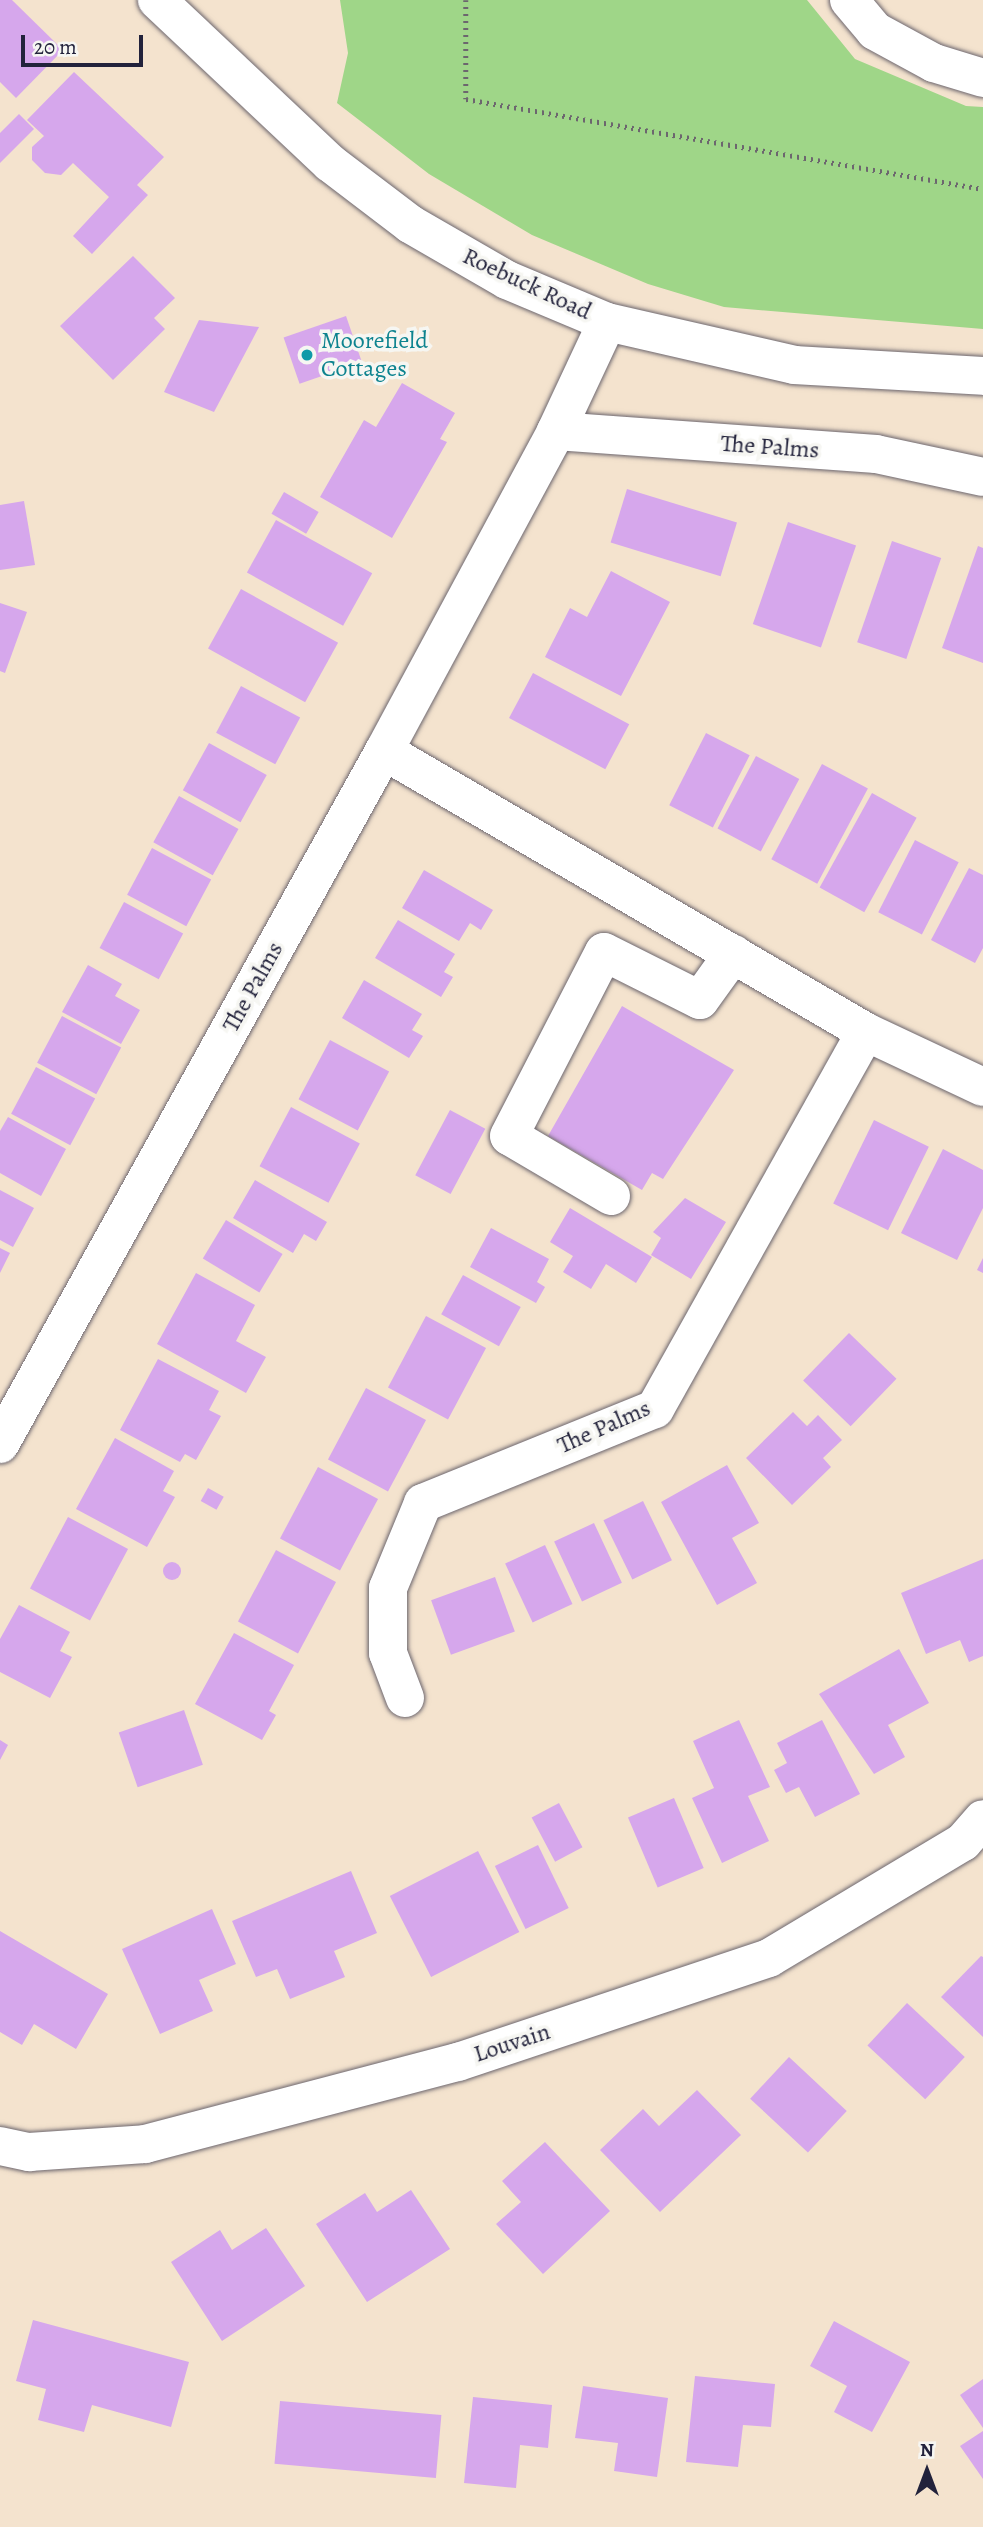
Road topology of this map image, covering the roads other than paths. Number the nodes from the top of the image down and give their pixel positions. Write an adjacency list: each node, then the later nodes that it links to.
1 (157, 0): 4 (street, Roebuck Road)
2 (849, 0): 3 (street)
3 (983, 78)
4 (607, 322): 5 (street, Roebuck Road); 6 (street, The Palms)
5 (983, 376)
6 (556, 431): 7 (street, The Palms); 8 (street, The Palms)
7 (983, 477)
8 (384, 751): 9 (street); 13 (street, The Palms)
9 (733, 954): 10 (street); 12 (street)
10 (866, 1032): 11 (street); 14 (street, The Palms)
11 (983, 1087)
12 (611, 1196)
13 (0, 1444)
14 (405, 1698)
15 (983, 1819): 16 (street, Louvain)
16 (0, 2146)

